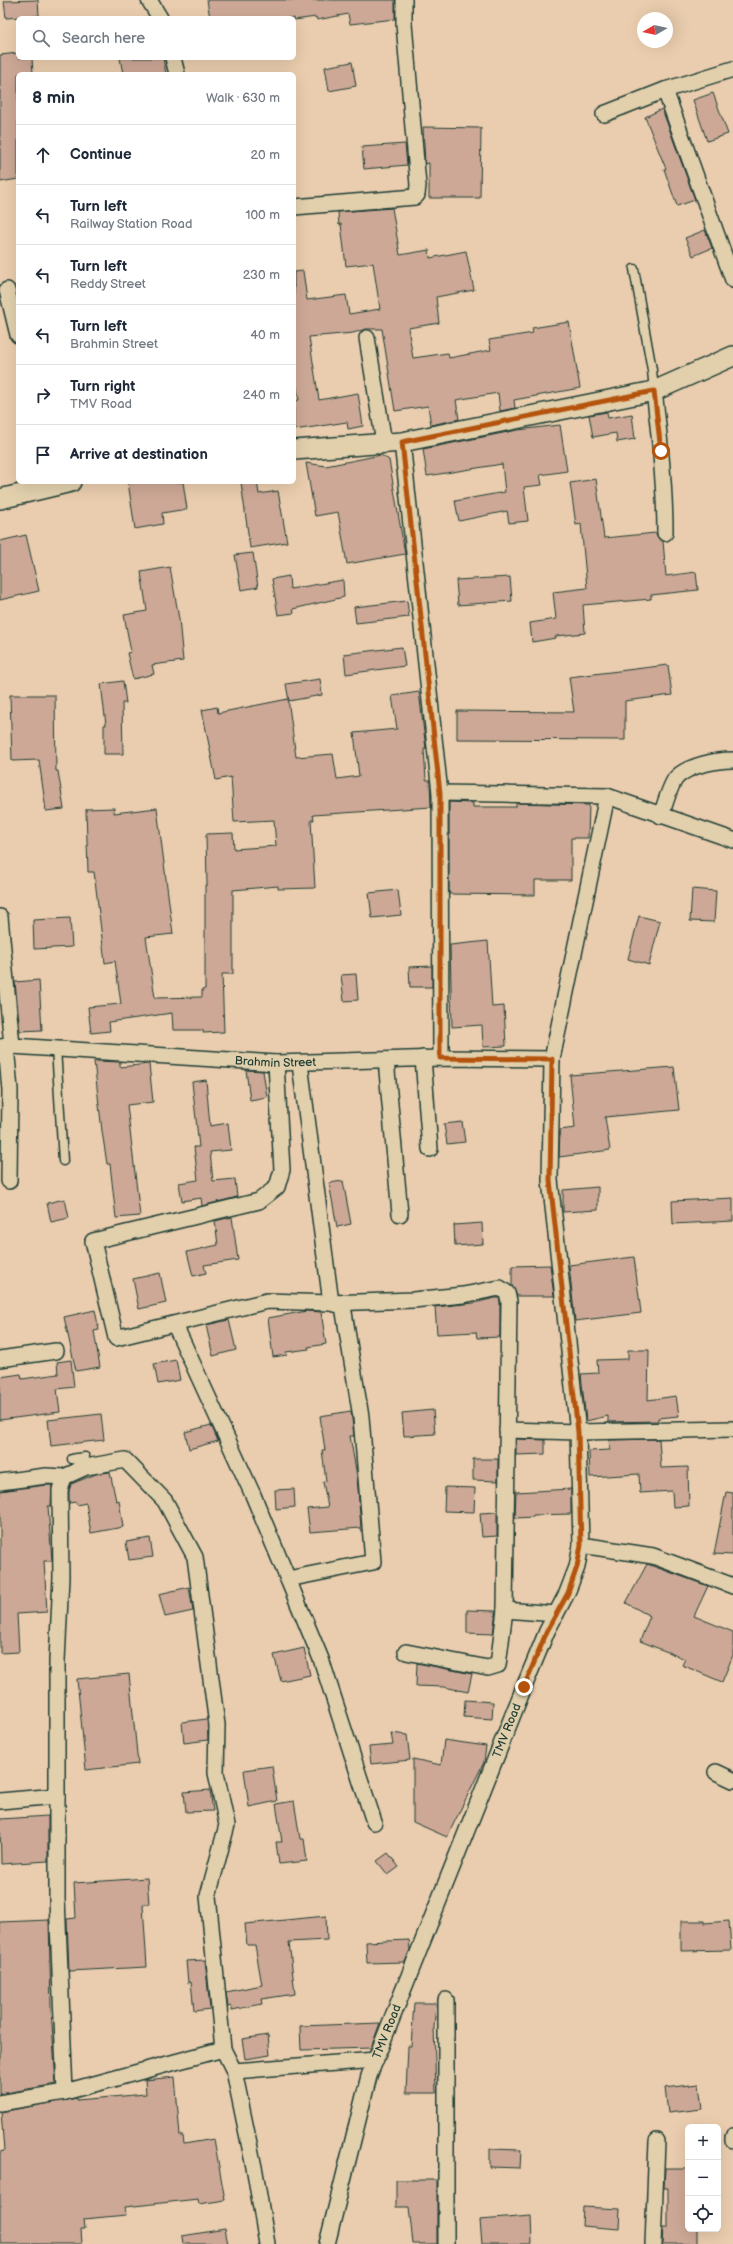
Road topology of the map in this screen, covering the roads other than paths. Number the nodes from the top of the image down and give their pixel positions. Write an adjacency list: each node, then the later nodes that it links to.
1 (148, 0): 3 (street)
2 (404, 0): 9 (street)
3 (159, 16)
4 (174, 60): 6 (street)
5 (733, 69): 7 (street)
6 (176, 72)
7 (665, 90): 8 (street); 11 (street)
8 (604, 114)
9 (296, 207)
10 (634, 269): 16 (lane)
11 (733, 280)
12 (7, 290): 13 (street)
13 (16, 327)
14 (367, 338): 17 (street)
15 (733, 356): 16 (street)
16 (654, 391): 17 (street); 21 (street)
17 (393, 442): 18 (street); 23 (street)
18 (296, 450)
19 (56, 484): 20 (street)
20 (0, 499)
21 (665, 533)
22 (733, 760): 25 (street)
23 (440, 793): 24 (street); 31 (street)
24 (607, 796): 25 (street); 32 (street, TMV Road)
25 (661, 816): 26 (street)
26 (733, 840)
27 (0, 918): 28 (street)
28 (6, 1046): 29 (street, Brahmin Street); 38 (street)
29 (56, 1048): 34 (street, Brahmin Street); 37 (lane)
30 (423, 1058): 31 (street, Brahmin Street); 33 (street, Brahmin Street); 36 (street)
31 (440, 1058): 32 (street, Brahmin Street)
32 (552, 1059): 46 (street, TMV Road)
33 (386, 1060): 35 (street, Brahmin Street); 39 (street)
34 (276, 1063): 35 (street, Brahmin Street); 41 (street)
35 (300, 1064): 40 (street)
36 (430, 1149)
37 (62, 1161)
38 (9, 1181)
39 (400, 1214)
40 (331, 1303): 41 (street); 45 (street); 50 (street)
41 (175, 1325): 50 (street)
42 (56, 1351): 43 (street)
43 (0, 1359)
44 (733, 1429): 46 (street)
45 (507, 1430): 46 (street); 52 (street)
46 (578, 1432): 49 (street, TMV Road)
47 (64, 1477): 48 (street); 57 (street); 61 (street)
48 (0, 1482)
49 (581, 1545): 51 (street); 53 (street, TMV Road)
50 (288, 1579): 59 (street)
51 (733, 1586)
52 (505, 1610): 53 (street); 54 (street)
53 (556, 1614): 62 (street, TMV Road)
54 (406, 1652)
55 (716, 1772): 56 (street)
56 (733, 1780)
57 (57, 1796): 58 (street); 64 (street)
58 (0, 1801)
59 (374, 1822)
60 (446, 2000): 71 (street)
61 (223, 2049): 63 (street); 64 (street)
62 (376, 2060): 63 (street); 70 (street, TMV Road)
63 (234, 2072): 69 (street)
64 (65, 2092): 65 (street)
65 (0, 2103)
66 (733, 2136): 67 (street)
67 (733, 2140)
68 (657, 2141): 72 (street)
69 (268, 2244)
70 (326, 2244)
71 (446, 2244)
72 (653, 2244)

